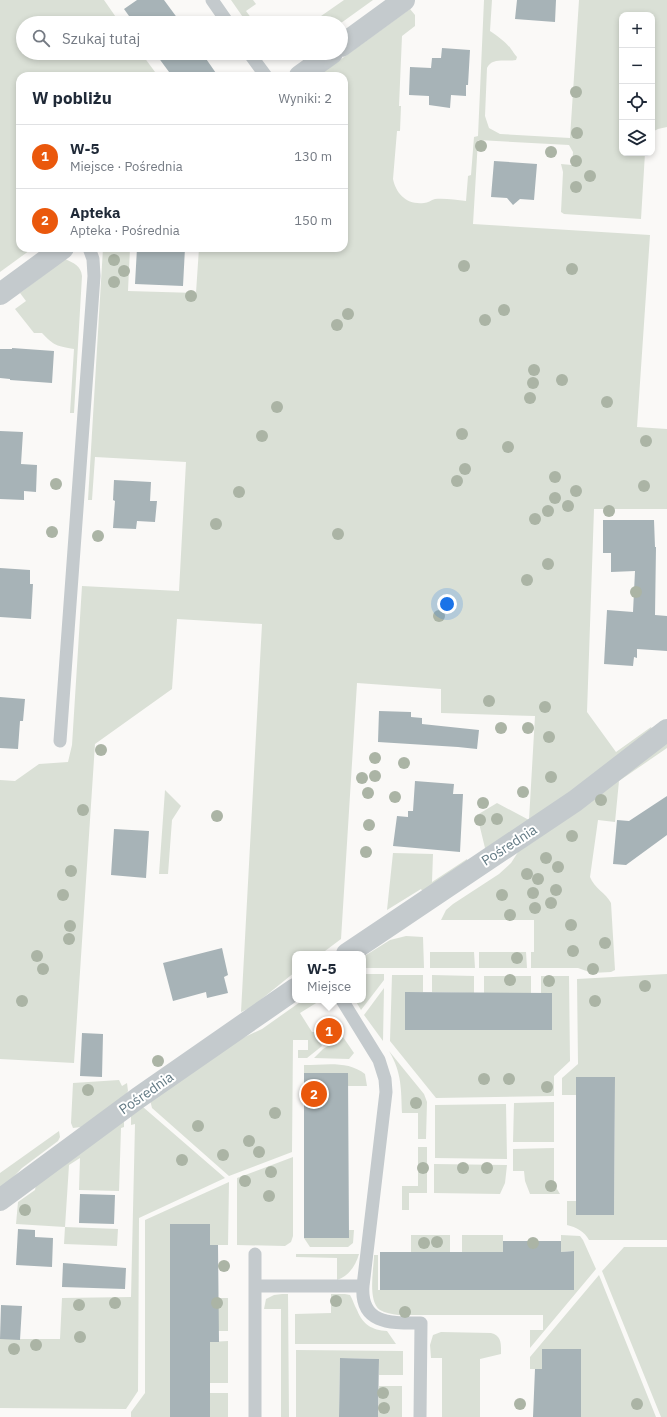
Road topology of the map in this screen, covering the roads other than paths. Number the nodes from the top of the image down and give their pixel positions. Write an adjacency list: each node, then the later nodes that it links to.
1 (212, 0): 3 (lane)
2 (404, 0): 4 (street)
3 (223, 16)
4 (348, 41)
5 (254, 60): 7 (lane)
6 (322, 60): 8 (street)
7 (263, 72)
8 (306, 72)
9 (58, 252): 11 (street)
10 (90, 252): 13 (lane)
11 (0, 294)
12 (667, 730): 14 (street, Pośrednia)
13 (60, 741)
14 (351, 951)
15 (292, 992): 17 (street, Pośrednia)
16 (344, 1003): 20 (lane)
17 (0, 1200)
18 (255, 1254): 19 (lane)
19 (255, 1286): 20 (lane); 21 (lane)
20 (364, 1286): 22 (lane)
21 (255, 1417)
22 (420, 1417)

